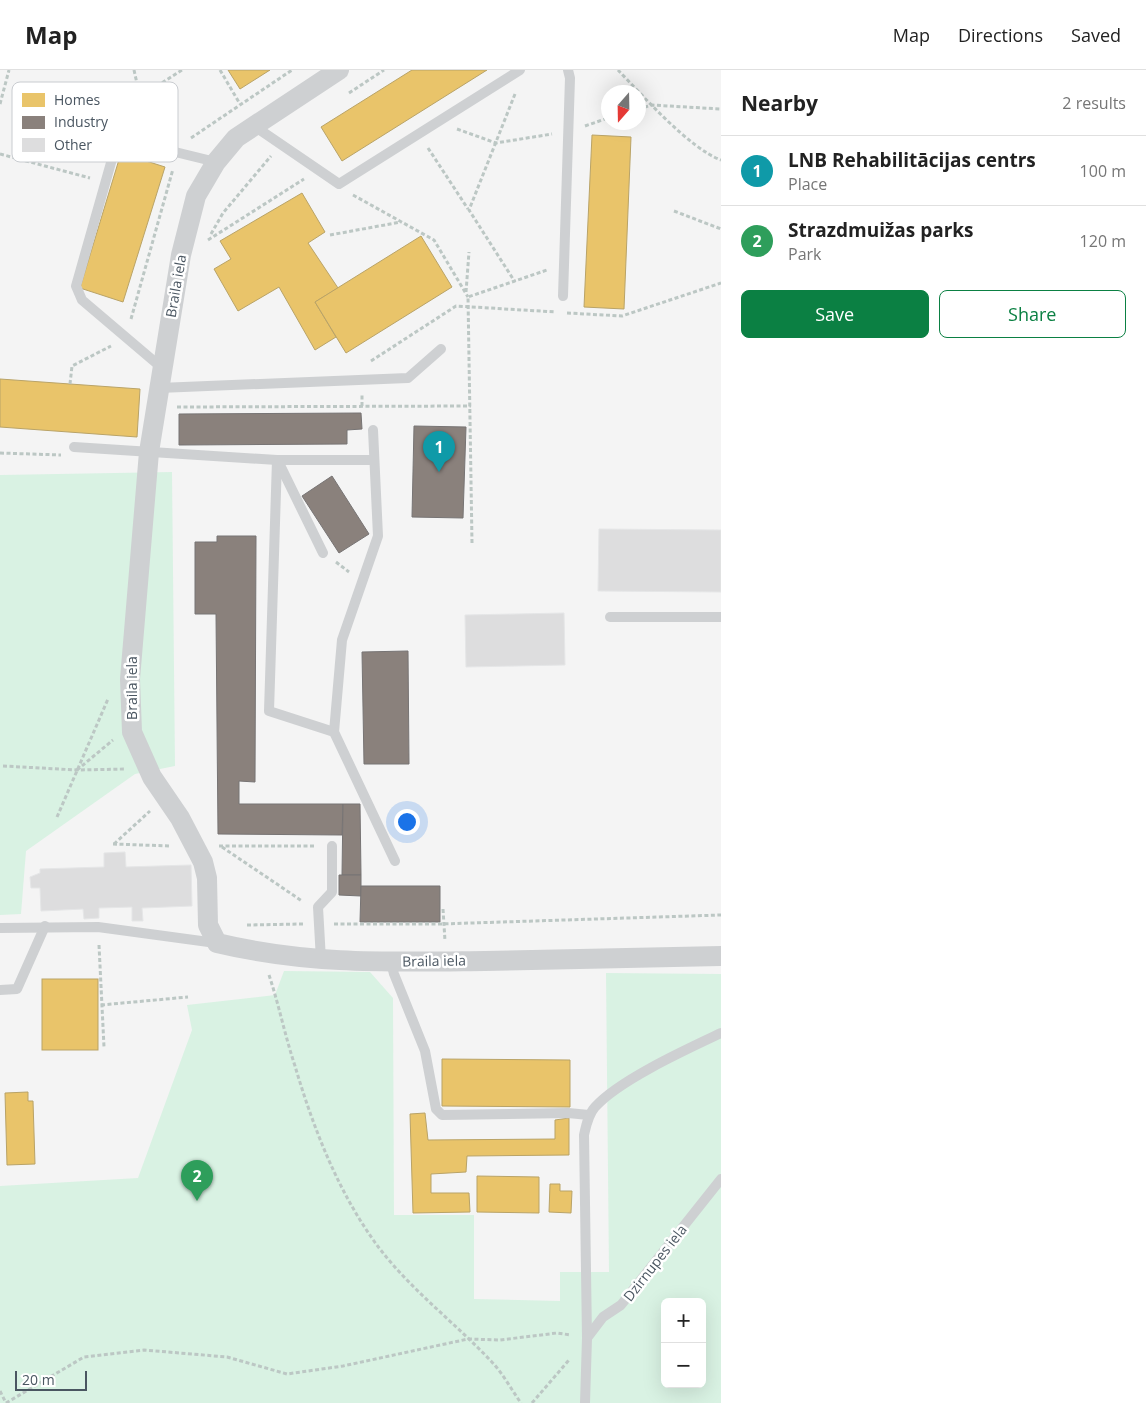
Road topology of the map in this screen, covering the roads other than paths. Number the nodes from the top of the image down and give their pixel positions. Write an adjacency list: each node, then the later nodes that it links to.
1 (339, 70): 4 (street, Braila iela)
2 (520, 70): 4 (lane)
3 (568, 70): 8 (lane)
4 (254, 126): 7 (street, Braila iela)
5 (178, 153): 7 (lane)
6 (111, 162): 10 (lane)
7 (216, 162): 10 (street, Braila iela)
8 (563, 296)
9 (441, 349): 11 (lane)
10 (162, 368): 11 (street, Braila iela)
11 (158, 397): 14 (street, Braila iela)
12 (373, 430): 16 (lane)
13 (74, 447): 14 (lane)
14 (148, 452): 15 (lane); 25 (street, Braila iela)
15 (277, 460): 16 (lane); 17 (lane); 20 (lane)
16 (374, 460): 20 (lane)
17 (323, 553)
18 (610, 617): 19 (lane)
19 (721, 617)
20 (334, 732): 22 (lane)
21 (332, 846): 27 (lane)
22 (395, 861)
23 (45, 926): 24 (lane); 25 (lane); 29 (lane)
24 (0, 928)
25 (217, 943): 27 (street, Braila iela)
26 (721, 956): 28 (street, Braila iela)
27 (321, 960): 28 (street, Braila iela)
28 (391, 962): 31 (lane)
29 (0, 990)
30 (721, 1033): 31 (lane)
31 (589, 1115): 33 (lane)
32 (721, 1179): 33 (lane, Dzirnupes iela)
33 (587, 1338): 34 (lane)
34 (585, 1403)

